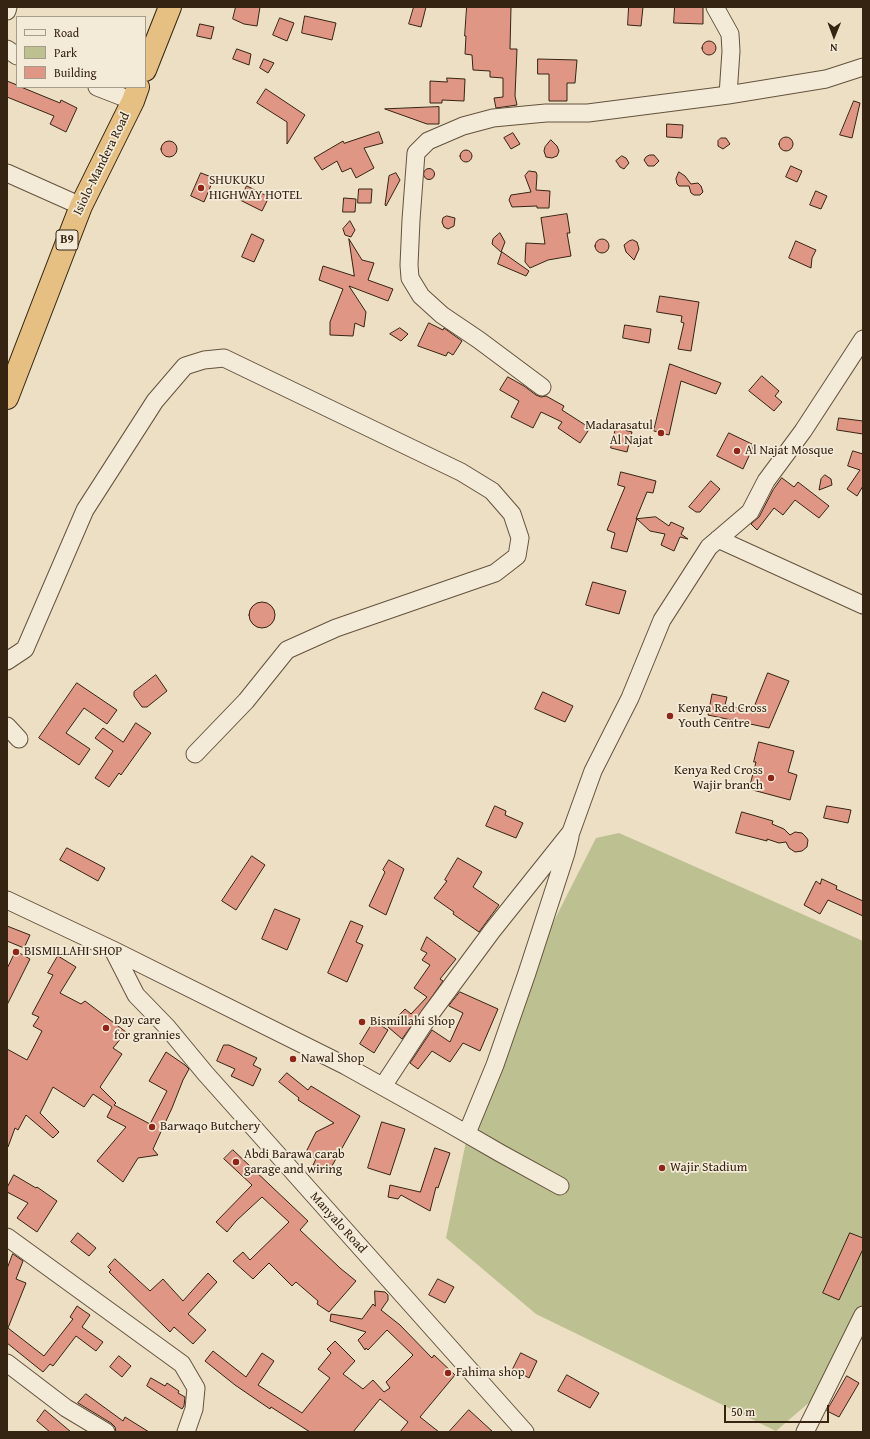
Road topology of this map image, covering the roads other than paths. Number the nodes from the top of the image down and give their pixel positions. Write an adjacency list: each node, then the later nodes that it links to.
1 (8, 7): 4 (street)
2 (170, 7): 7 (highway)
3 (715, 7): 11 (street)
4 (7, 10)
5 (7, 50): 6 (street)
6 (16, 55)
7 (146, 67)
8 (863, 67): 11 (street)
9 (103, 88): 10 (street)
10 (136, 94): 13 (highway, Isiolo-Mandera Road / B9)
11 (728, 95): 15 (street)
12 (7, 173): 13 (street)
13 (81, 206): 16 (highway, Isiolo-Mandera Road / B9)
14 (863, 339): 17 (street)
15 (542, 387)
16 (7, 398)
17 (718, 539): 18 (street); 23 (street)
18 (863, 605)
19 (7, 661): 22 (street)
20 (7, 726): 21 (street)
21 (19, 738)
22 (195, 754)
23 (571, 832): 26 (street); 27 (street)
24 (7, 900): 25 (street)
25 (113, 950): 26 (street); 34 (street, Manyalo Road)
26 (382, 1086): 27 (street)
27 (467, 1134): 28 (street)
28 (560, 1186)
29 (7, 1237): 33 (street)
30 (863, 1315): 35 (street)
31 (7, 1363): 32 (street)
32 (106, 1432)
33 (186, 1432)
34 (524, 1432)
35 (805, 1432)

